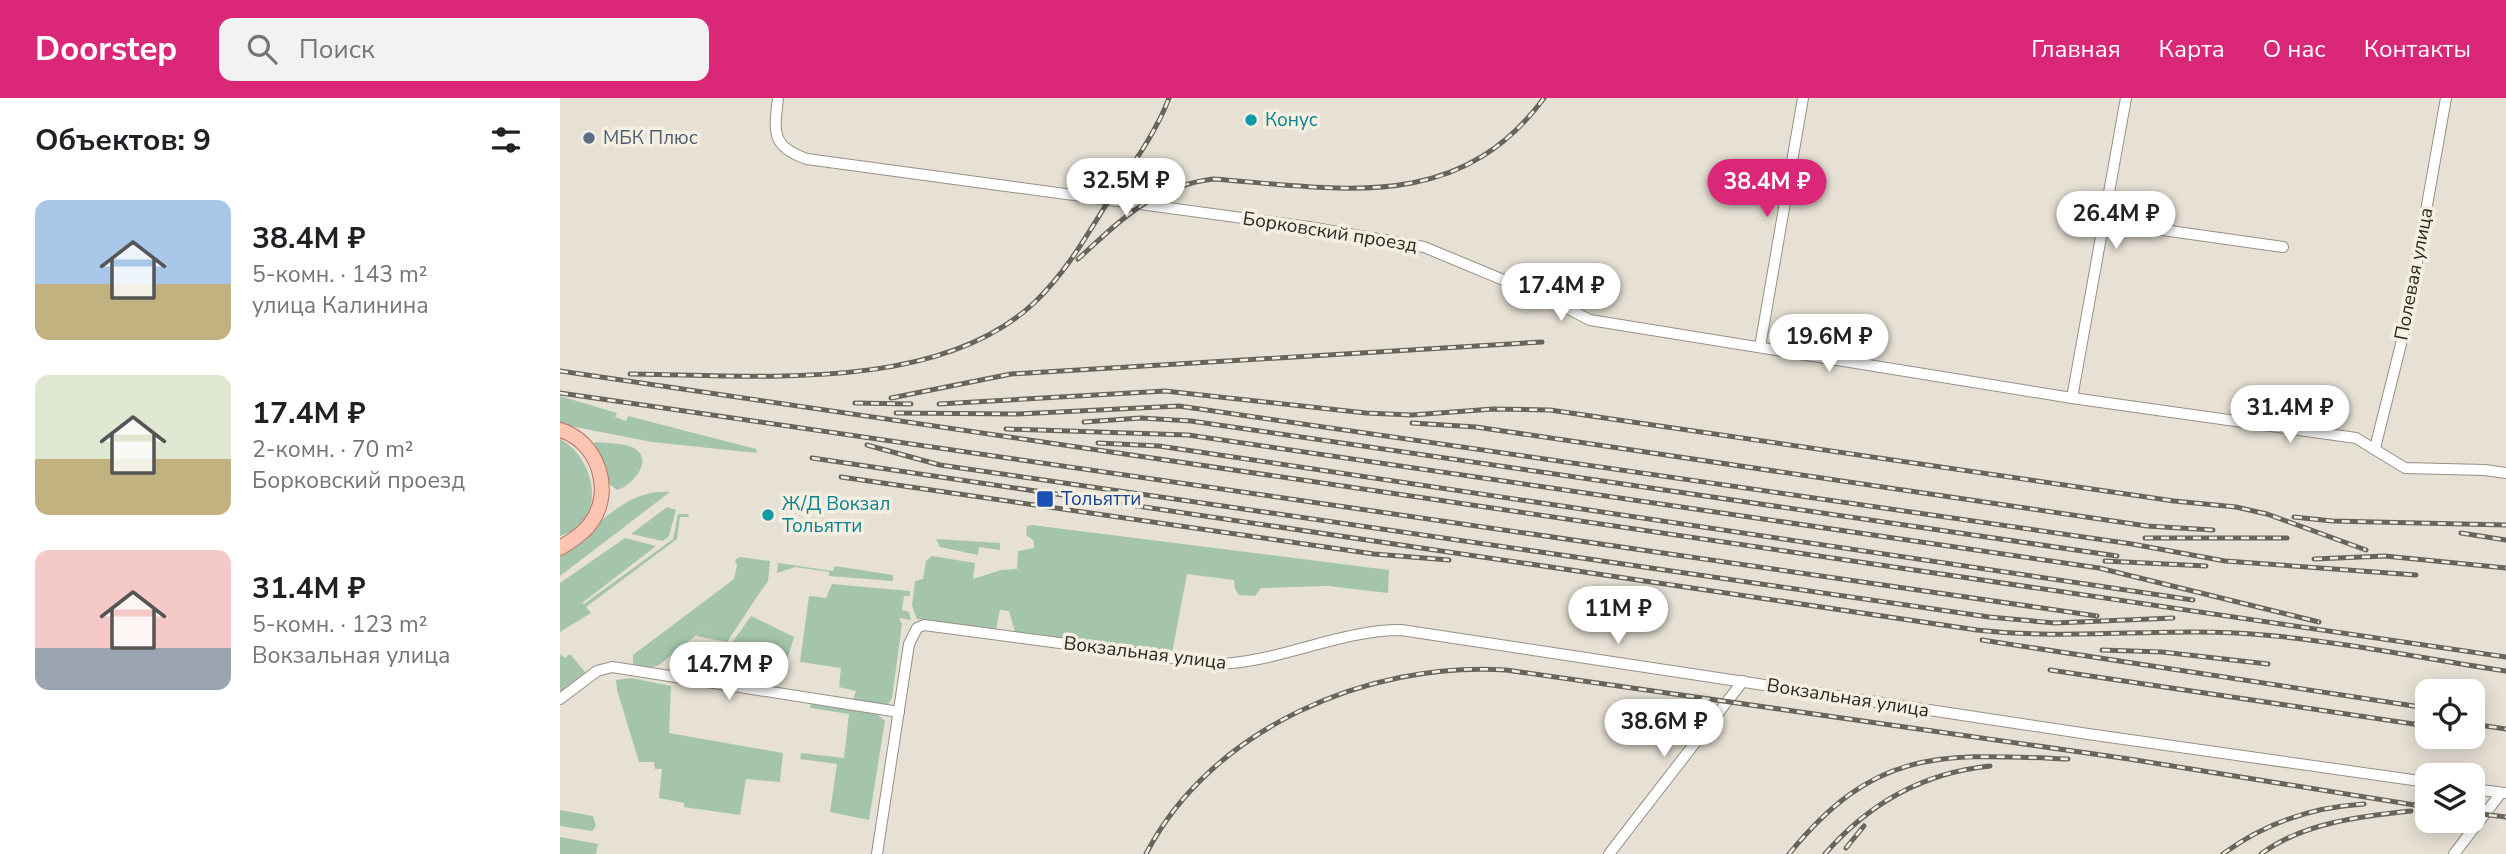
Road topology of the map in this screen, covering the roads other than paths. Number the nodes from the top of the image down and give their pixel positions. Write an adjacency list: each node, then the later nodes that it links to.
1 (778, 98): 7 (street, Борковский проезд)
2 (1803, 98): 7 (street)
3 (2126, 98): 5 (street)
4 (2446, 98): 10 (street, Полевая улица)
5 (2106, 222): 6 (street); 8 (street)
6 (2283, 247)
7 (1760, 347): 8 (street)
8 (2072, 398): 10 (street)
9 (566, 431): 12 (main road)
10 (2375, 448): 11 (street)
11 (2506, 473)
12 (563, 545)
13 (1743, 681): 15 (street, Вокзальная улица); 16 (street, Вокзальная улица); 20 (street)
14 (560, 699): 15 (street)
15 (899, 712): 19 (street)
16 (2415, 780)
17 (2485, 791): 18 (street)
18 (2504, 793): 21 (street)
19 (877, 854)
20 (1609, 854)
21 (2454, 854)

